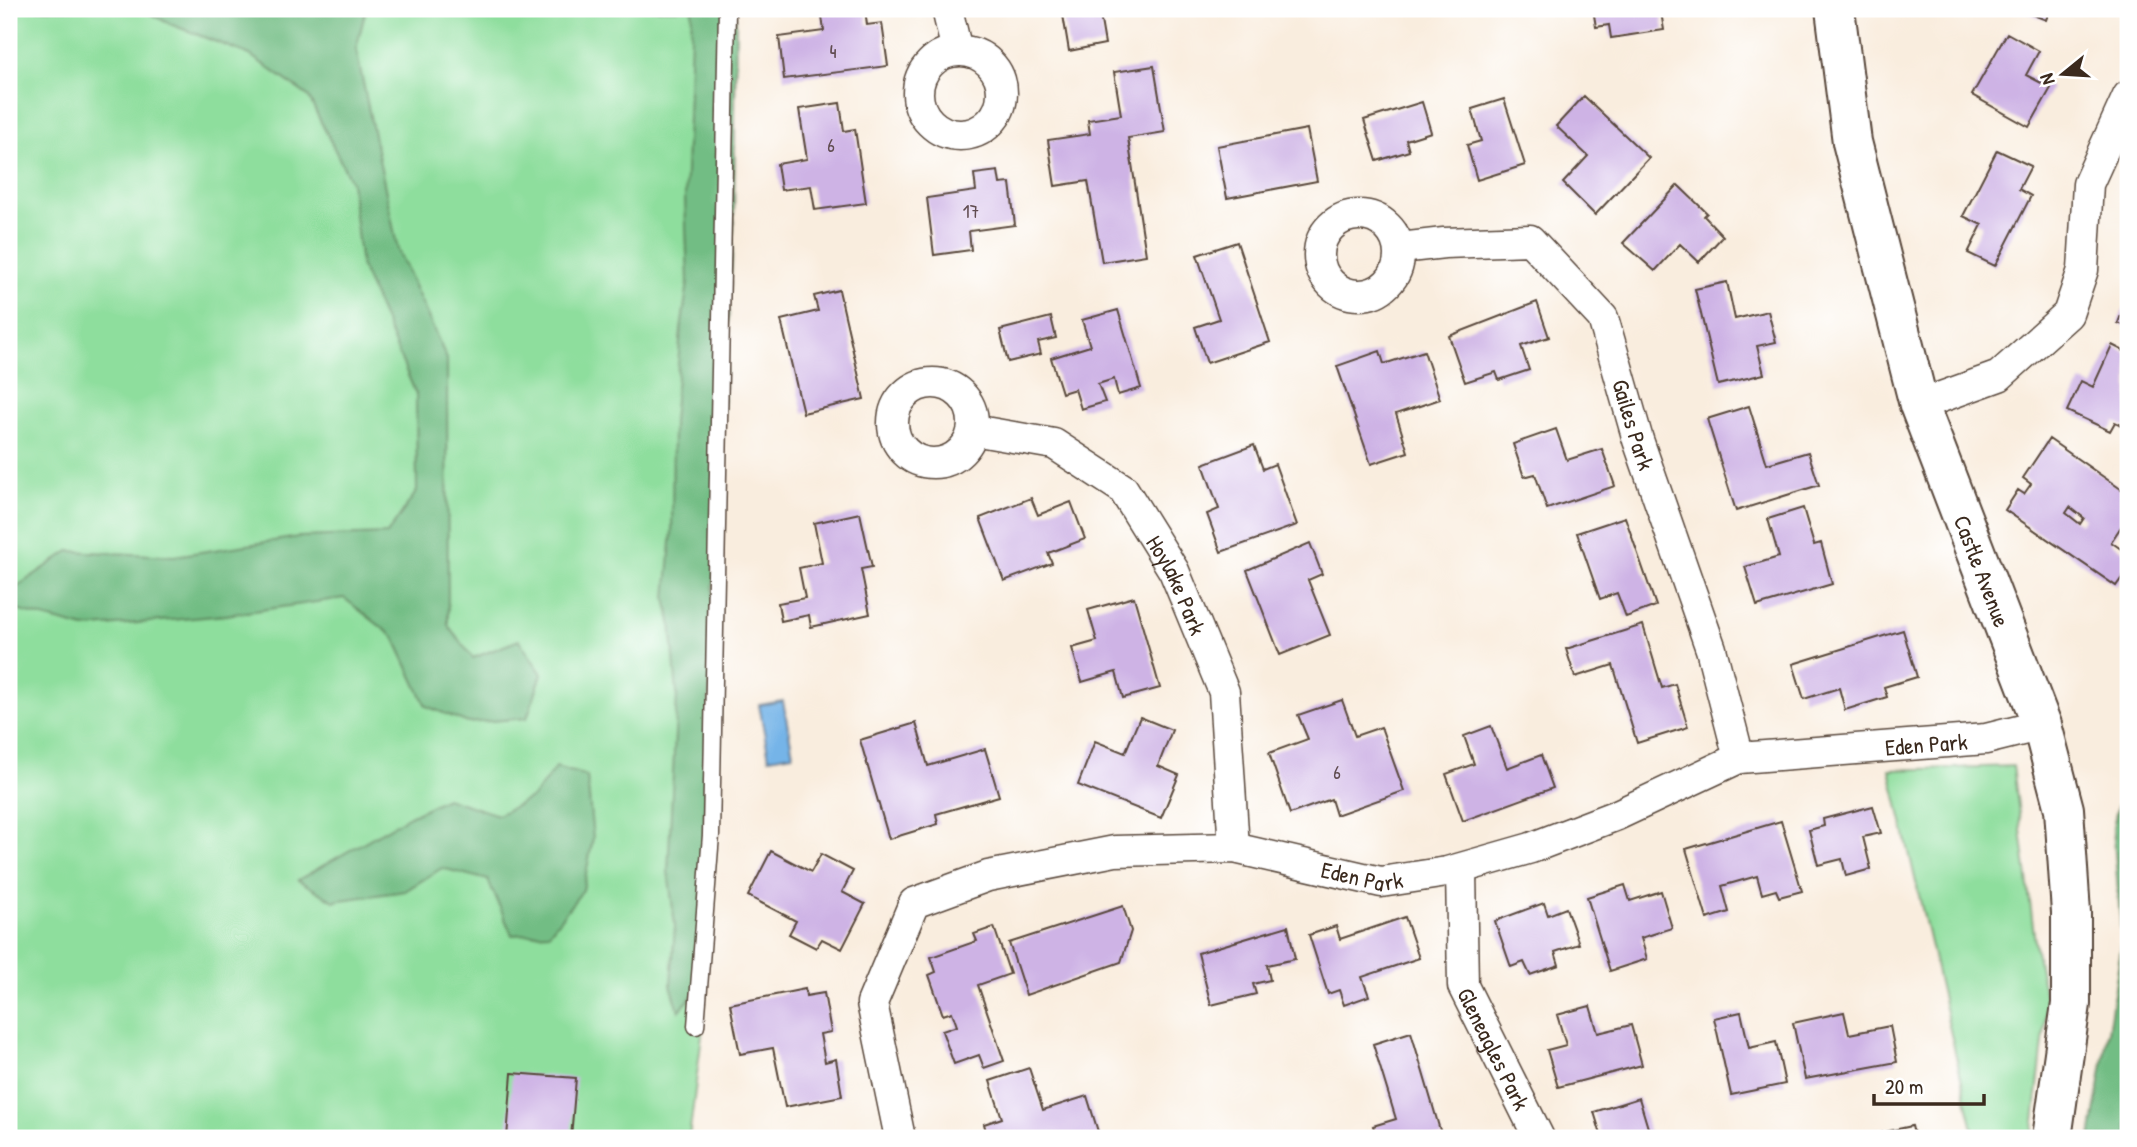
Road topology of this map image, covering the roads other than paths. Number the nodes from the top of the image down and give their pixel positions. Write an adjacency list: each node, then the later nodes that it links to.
1 (727, 9): 13 (lane)
2 (947, 9): 4 (street)
3 (1835, 9): 7 (street, Castle Avenue)
4 (957, 51)
5 (2128, 96): 7 (street)
6 (1400, 248): 10 (street, Gailes Park)
7 (1919, 405): 9 (street, Castle Avenue)
8 (972, 430): 11 (street, Hoylake Park)
9 (2042, 725): 10 (street, Eden Park); 16 (street, Castle Avenue)
10 (1739, 758): 12 (street, Eden Park)
11 (1234, 848): 12 (street, Eden Park); 14 (street, Eden Park)
12 (1461, 870): 15 (street, Gleneagles Park)
13 (696, 1027)
14 (901, 1138)
15 (1539, 1138)
16 (2052, 1138)

